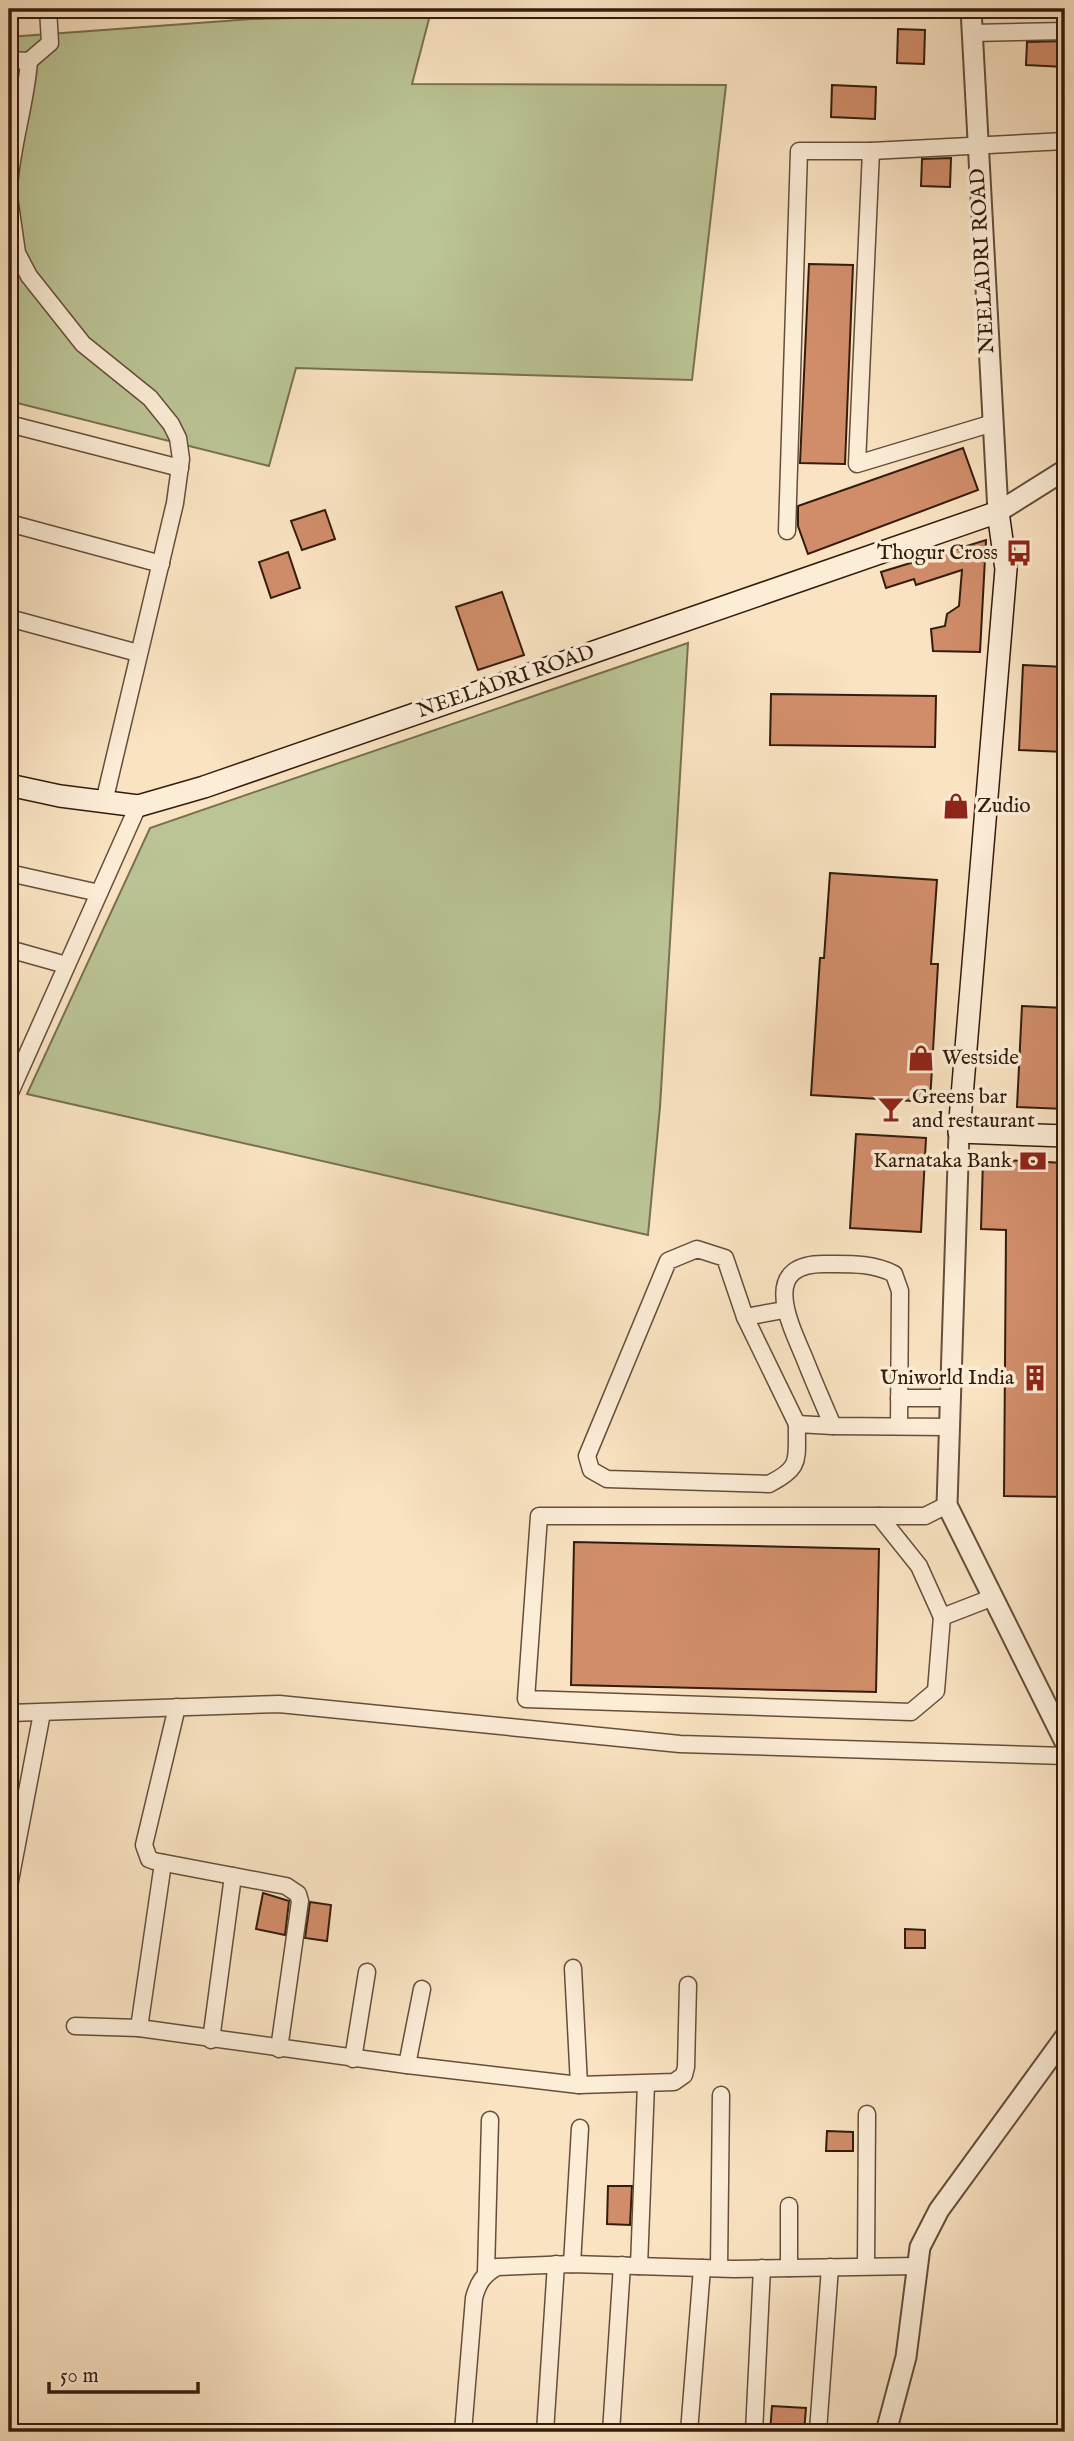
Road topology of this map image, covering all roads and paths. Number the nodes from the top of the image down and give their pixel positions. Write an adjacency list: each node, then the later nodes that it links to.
1 (48, 9): 6 (street)
2 (971, 9): 4 (street, NEELADRI ROAD)
3 (1065, 31): 4 (street)
4 (972, 33): 8 (street, NEELADRI ROAD)
5 (9, 60): 6 (street)
6 (29, 61): 10 (street)
7 (1065, 141): 8 (street)
8 (976, 143): 9 (street); 12 (street, NEELADRI ROAD)
9 (871, 151): 12 (street); 18 (street)
10 (9, 186)
11 (9, 197): 14 (street)
12 (993, 423): 16 (street, NEELADRI ROAD)
13 (9, 424): 14 (street)
14 (180, 468): 19 (street)
15 (1065, 470): 16 (street)
16 (998, 512): 24 (main road, NEELADRI ROAD); 30 (main road, NEELADRI ROAD)
17 (9, 523): 19 (street)
18 (786, 531)
19 (161, 564): 21 (street)
20 (9, 618): 21 (street)
21 (138, 653): 23 (street)
22 (9, 785): 23 (main road, NEELADRI ROAD)
23 (104, 802): 24 (main road, NEELADRI ROAD)
24 (138, 806): 26 (street)
25 (9, 873): 26 (street)
26 (99, 894): 28 (street)
27 (9, 949): 28 (street)
28 (66, 965): 29 (street)
29 (9, 1095)
30 (959, 1132): 31 (main road); 35 (street)
31 (1065, 1136)
32 (784, 1310): 33 (street); 34 (street); 37 (street)
33 (745, 1317): 36 (street); 36 (street)
34 (899, 1398): 35 (street); 38 (street)
35 (950, 1398): 39 (street)
36 (797, 1424): 37 (street)
37 (832, 1426): 38 (street)
38 (899, 1426): 39 (street)
39 (950, 1427): 40 (street)
40 (947, 1505): 41 (street); 42 (street)
41 (879, 1516): 43 (street); 43 (street)
42 (991, 1598): 43 (street); 47 (street)
43 (942, 1617)
44 (177, 1707): 46 (street); 48 (street); 50 (street)
45 (9, 1713): 46 (street)
46 (42, 1713): 49 (street)
47 (1065, 1742)
48 (1065, 1756)
49 (11, 1858): 52 (street)
50 (163, 1863): 51 (street); 58 (street)
51 (233, 1876): 60 (street); 61 (street)
52 (9, 1886)
53 (573, 1968): 65 (street)
54 (367, 1972): 62 (street)
55 (688, 1985): 64 (street)
56 (422, 1989): 63 (street)
57 (75, 2026): 58 (street)
58 (139, 2028): 60 (street)
59 (1065, 2036): 75 (street)
60 (211, 2039): 61 (street)
61 (279, 2049): 62 (street)
62 (353, 2059): 63 (street)
63 (407, 2065): 65 (street)
64 (646, 2084): 65 (street); 73 (street)
65 (579, 2085)
66 (721, 2095): 78 (street)
67 (867, 2114): 74 (street)
68 (490, 2120): 81 (street)
69 (580, 2128): 71 (street)
70 (789, 2206): 80 (street)
71 (564, 2264): 72 (street); 81 (street); 84 (street)
72 (622, 2265): 73 (street); 85 (street)
73 (639, 2266): 77 (street)
74 (866, 2266): 75 (street); 76 (street)
75 (917, 2266): 88 (street)
76 (830, 2267): 80 (street); 82 (street)
77 (702, 2268): 78 (street); 86 (street)
78 (719, 2268): 79 (street)
79 (762, 2268): 80 (street); 87 (street)
80 (789, 2268)
81 (486, 2273): 83 (street)
82 (818, 2431)
83 (463, 2432)
84 (545, 2432)
85 (611, 2432)
86 (689, 2432)
87 (754, 2432)
88 (886, 2432)

